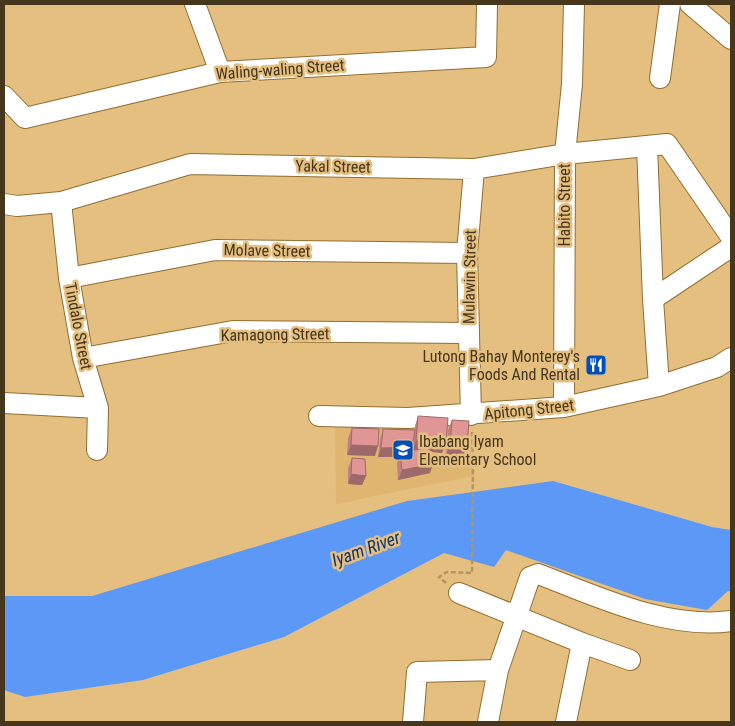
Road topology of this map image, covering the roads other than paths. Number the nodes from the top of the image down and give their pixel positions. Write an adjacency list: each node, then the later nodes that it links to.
1 (195, 4): 7 (street)
2 (487, 4): 7 (street, Waling-waling Street)
3 (574, 4): 11 (street, Habito Street)
4 (670, 4): 8 (street)
5 (690, 4): 6 (street)
6 (731, 40)
7 (220, 72): 9 (street, Waling-waling Street)
8 (660, 78)
9 (4, 96)
10 (647, 146): 11 (street, Yakal Street); 15 (street, Yakal Street); 19 (street)
11 (565, 154): 12 (street, Yakal Street); 25 (street, Habito Street)
12 (474, 169): 13 (street, Yakal Street); 17 (street, Mulawin Street)
13 (61, 202): 14 (street, Yakal Street); 18 (street, Tindalo Street)
14 (4, 204)
15 (731, 237)
16 (731, 247): 19 (street)
17 (467, 253): 18 (street, Molave Street); 20 (street, Mulawin Street)
18 (69, 278): 21 (street, Tindalo Street)
19 (653, 299): 23 (street)
20 (469, 333): 21 (street, Kamagong Street); 27 (street, Mulawin Street)
21 (83, 358): 26 (street, Tindalo Street)
22 (731, 358): 23 (street, Apitong Street)
23 (659, 386): 25 (street, Apitong Street)
24 (4, 403): 26 (street)
25 (564, 407): 27 (street, Apitong Street)
26 (98, 408): 29 (street, Tindalo Street)
27 (471, 415): 28 (street, Apitong Street)
28 (319, 416)
29 (97, 450)
30 (459, 593): 31 (street)
31 (517, 616): 32 (street); 33 (street); 35 (street)
32 (731, 621)
33 (582, 643): 34 (street); 38 (street)
34 (630, 660)
35 (498, 670): 36 (street); 37 (street)
36 (413, 722)
37 (488, 722)
38 (566, 722)

